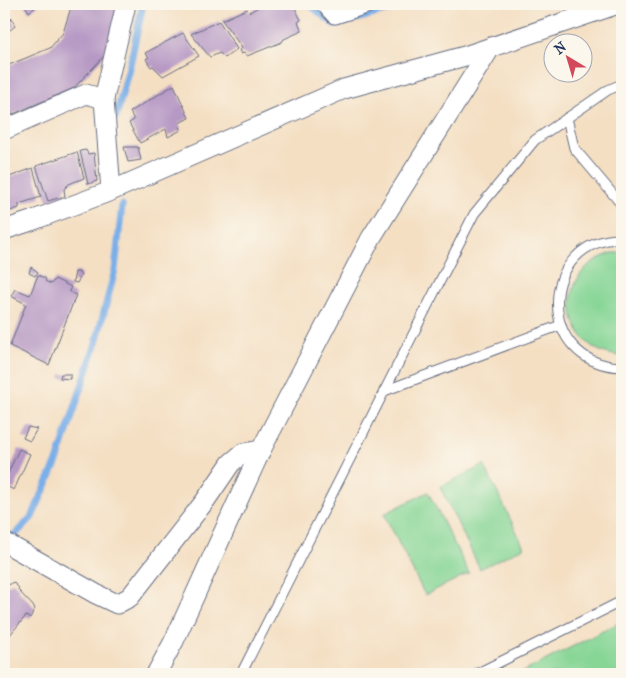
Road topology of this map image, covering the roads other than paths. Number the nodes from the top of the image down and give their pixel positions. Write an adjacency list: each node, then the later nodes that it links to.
1 (126, 4): 7 (street)
2 (326, 4): 3 (street)
3 (366, 4)
4 (618, 4): 5 (street)
5 (491, 47): 10 (street); 17 (street)
6 (622, 84): 8 (lane)
7 (104, 99): 9 (street); 10 (street)
8 (567, 118): 11 (lane); 16 (lane)
9 (4, 130)
10 (110, 191): 12 (street)
11 (622, 205)
12 (4, 230)
13 (622, 239): 14 (lane)
14 (560, 325): 15 (lane); 16 (lane)
15 (622, 367)
16 (384, 391): 21 (lane)
17 (261, 450): 18 (street); 20 (street)
18 (10, 546)
19 (622, 601): 22 (lane)
20 (156, 674)
21 (241, 674)
22 (476, 674)

